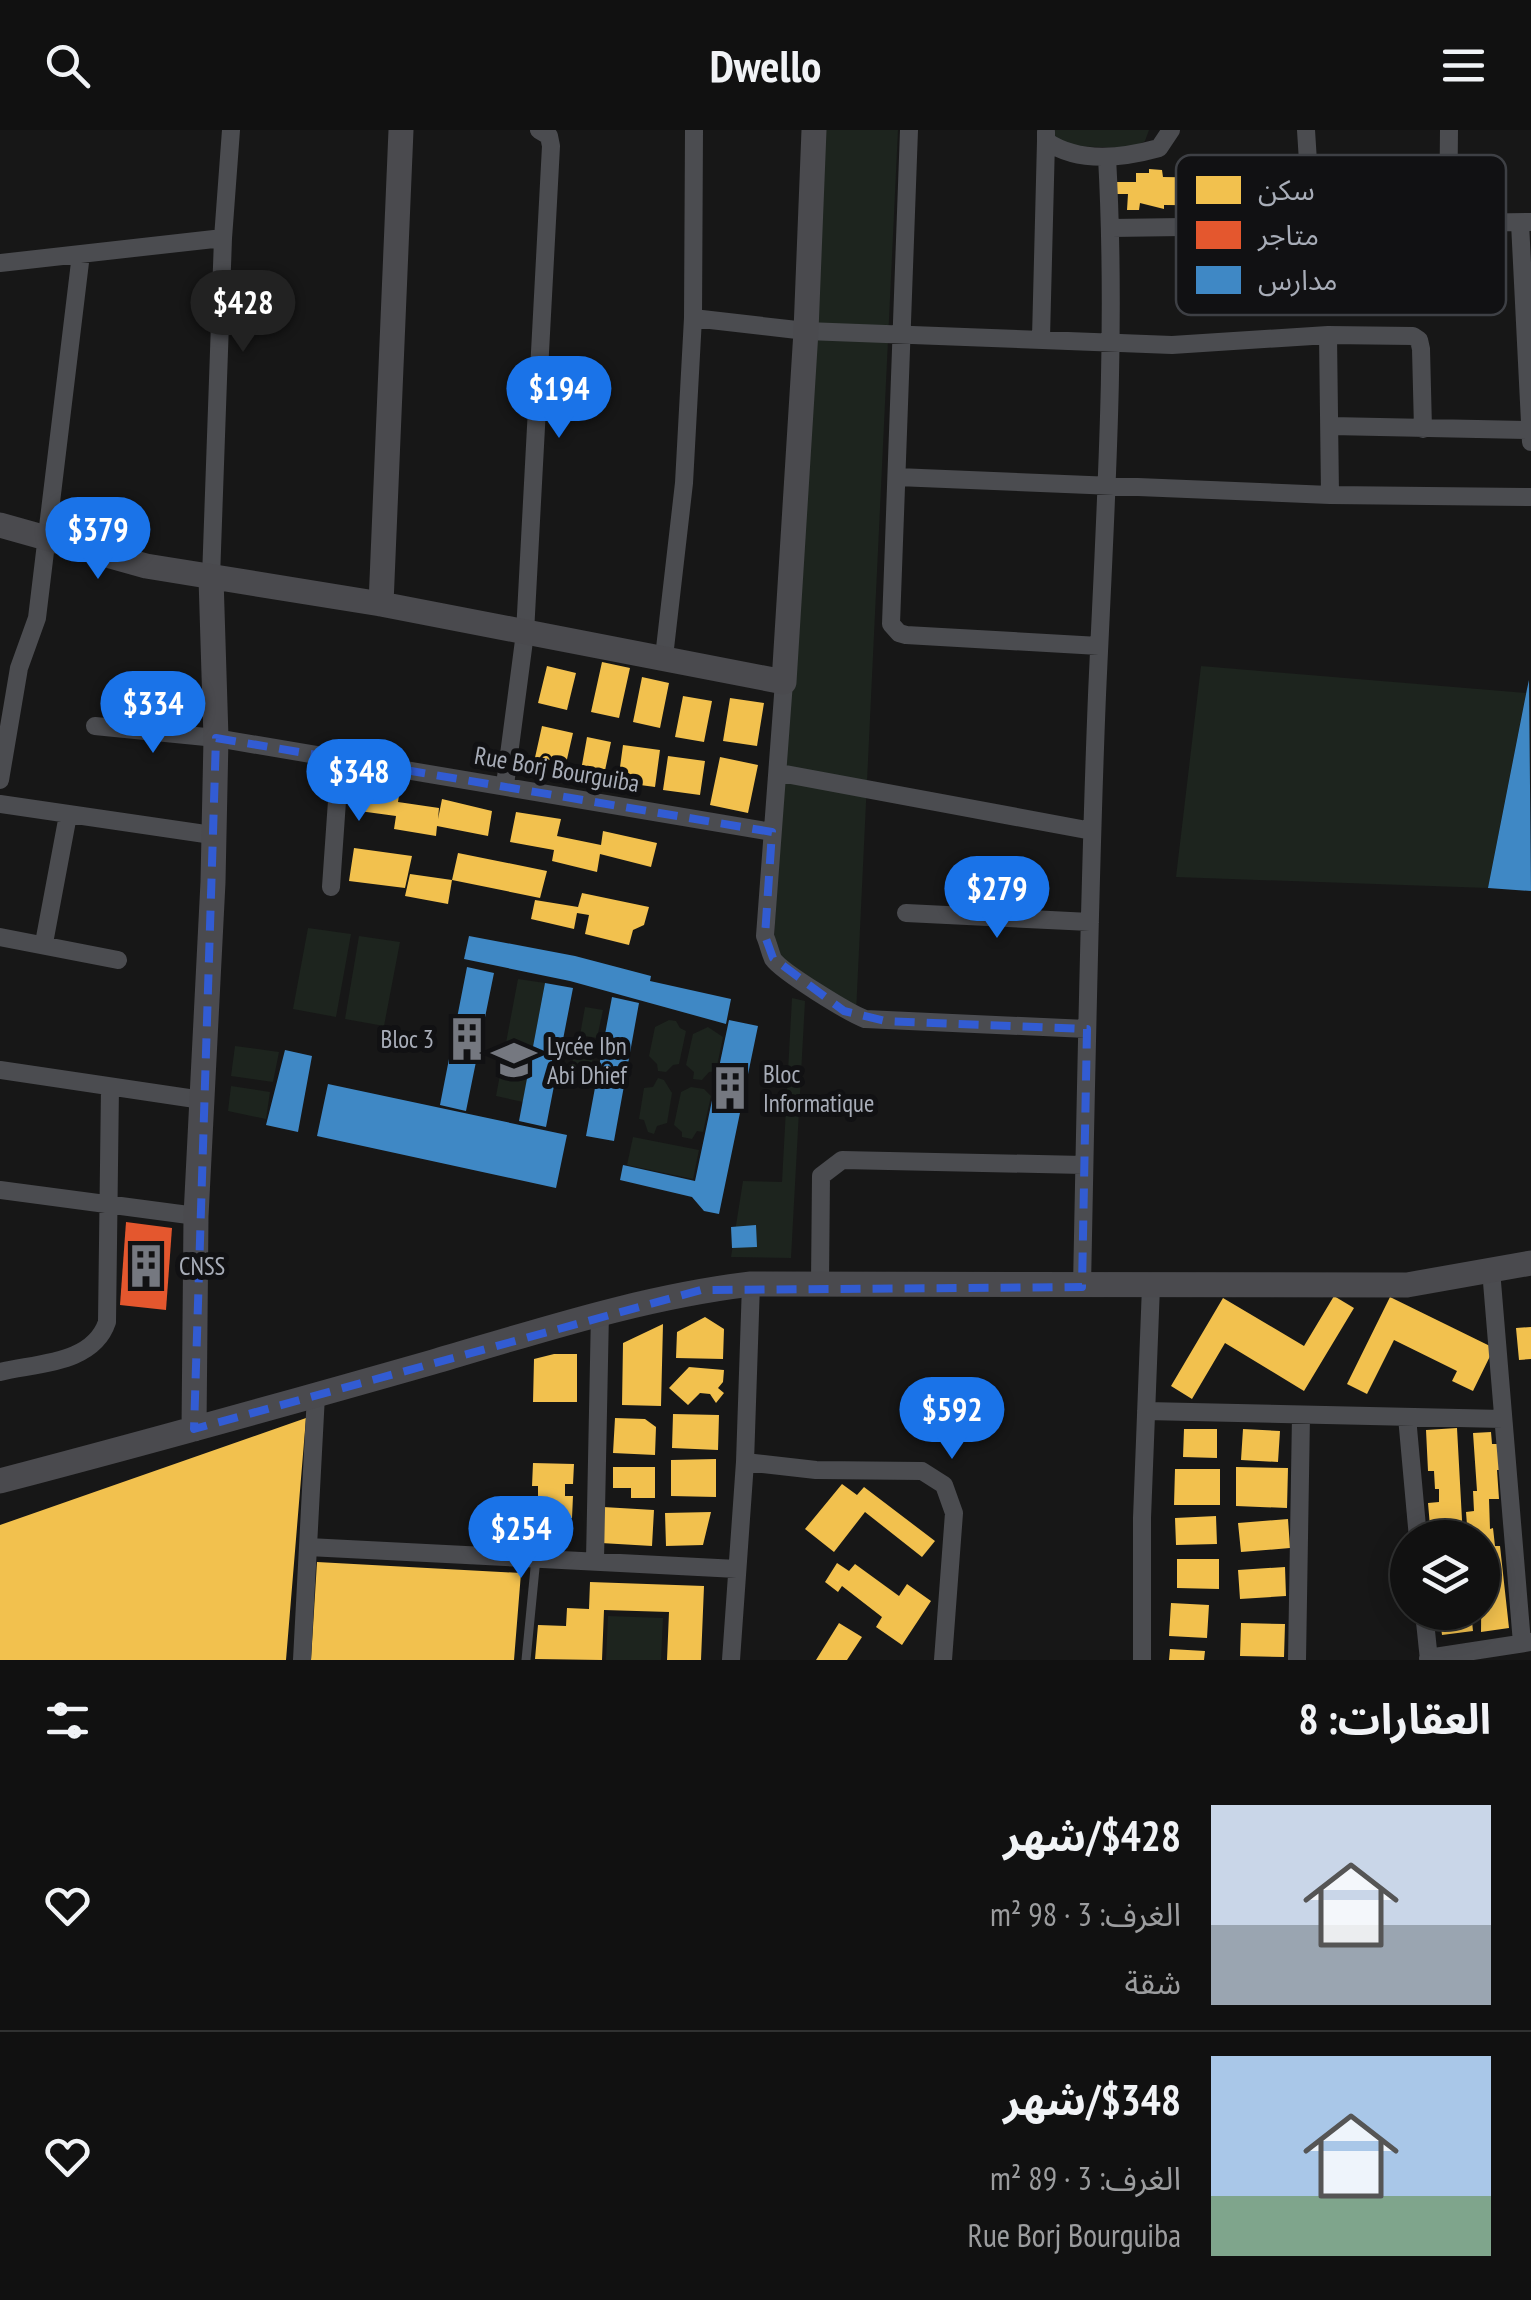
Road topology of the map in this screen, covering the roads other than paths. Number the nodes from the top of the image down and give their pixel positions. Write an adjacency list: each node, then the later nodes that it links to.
1 (230, 130): 17 (street)
2 (401, 130): 37 (street)
3 (539, 130): 38 (street)
4 (694, 130): 20 (street)
5 (814, 130): 21 (street)
6 (909, 130): 22 (street)
7 (1172, 130): 13 (street)
8 (1306, 130): 11 (street)
9 (1449, 130): 12 (street)
10 (1046, 135): 13 (street); 24 (street)
11 (1308, 155)
12 (1449, 155)
13 (1107, 157): 16 (street)
14 (1526, 223): 28 (street)
15 (1176, 227): 16 (street)
16 (1111, 228): 25 (street)
17 (224, 238): 18 (street); 36 (street)
18 (81, 254): 19 (street); 35 (street)
19 (0, 262)
20 (693, 318): 21 (street); 40 (street)
21 (806, 330): 22 (street); 43 (street)
22 (900, 335): 24 (street); 30 (street)
23 (1328, 335): 25 (street); 26 (street); 27 (street)
24 (1040, 338): 25 (street)
25 (1109, 341): 31 (street)
26 (1331, 426): 27 (street); 32 (street)
27 (1423, 429): 28 (street)
28 (1530, 430): 29 (street)
29 (1531, 442)
30 (897, 477): 31 (street); 39 (street)
31 (1108, 488): 32 (street); 39 (street)
32 (1330, 495): 33 (street)
33 (1531, 497)
34 (0, 526): 35 (street)
35 (48, 540): 36 (street); 42 (street)
36 (211, 578): 37 (street); 45 (street)
37 (380, 604): 38 (street)
38 (525, 632): 40 (street); 49 (street)
39 (1099, 646): 53 (street)
40 (664, 658): 43 (street)
41 (0, 663): 42 (street)
42 (19, 668): 48 (street)
43 (784, 682): 47 (street)
44 (95, 726): 45 (street, Rue Borj Bourguiba)
45 (216, 738): 46 (street, Rue Borj Bourguiba); 54 (street)
46 (340, 758): 49 (street, Rue Borj Bourguiba); 55 (street)
47 (780, 773): 52 (street); 53 (street)
48 (0, 780)
49 (504, 785): 52 (street, Rue Borj Bourguiba)
50 (0, 804): 51 (street)
51 (68, 814): 54 (street); 59 (street)
52 (772, 832): 61 (street)
53 (1092, 832): 57 (street)
54 (212, 835): 64 (street)
55 (331, 887)
56 (906, 913): 57 (street)
57 (1090, 922): 61 (street)
58 (0, 937): 59 (street)
59 (44, 943): 60 (street)
60 (118, 960)
61 (1088, 1029): 65 (street)
62 (0, 1070): 63 (street)
63 (110, 1087): 64 (street); 67 (street)
64 (202, 1100): 68 (street)
65 (1084, 1165): 72 (street); 74 (street)
66 (0, 1190): 67 (street)
67 (108, 1206): 68 (street); 76 (street)
68 (196, 1216): 82 (street)
69 (1531, 1262): 70 (street)
70 (1491, 1270): 73 (street); 81 (street)
71 (751, 1284): 72 (street); 75 (street); 83 (street)
72 (820, 1284): 74 (street)
73 (1151, 1286): 74 (street); 78 (street)
74 (1082, 1287)
75 (600, 1312): 77 (street); 88 (street)
76 (0, 1372)
77 (316, 1395): 82 (street); 86 (street)
78 (1146, 1411): 79 (street); 97 (street)
79 (1301, 1415): 80 (street); 98 (street)
80 (1407, 1417): 81 (street); 85 (street)
81 (1503, 1419): 91 (street)
82 (194, 1430): 84 (street)
83 (745, 1462): 89 (street); 96 (street)
84 (0, 1481)
85 (1416, 1520)
86 (308, 1547): 87 (street); 93 (street)
87 (536, 1558): 88 (street); 94 (lane)
88 (595, 1560): 89 (street)
89 (737, 1569): 95 (street)
90 (1426, 1630): 92 (street)
91 (1526, 1643): 92 (street)
92 (1429, 1659)
93 (302, 1660)
94 (526, 1660)
95 (731, 1660)
96 (943, 1660)
97 (1142, 1660)
98 (1297, 1660)

